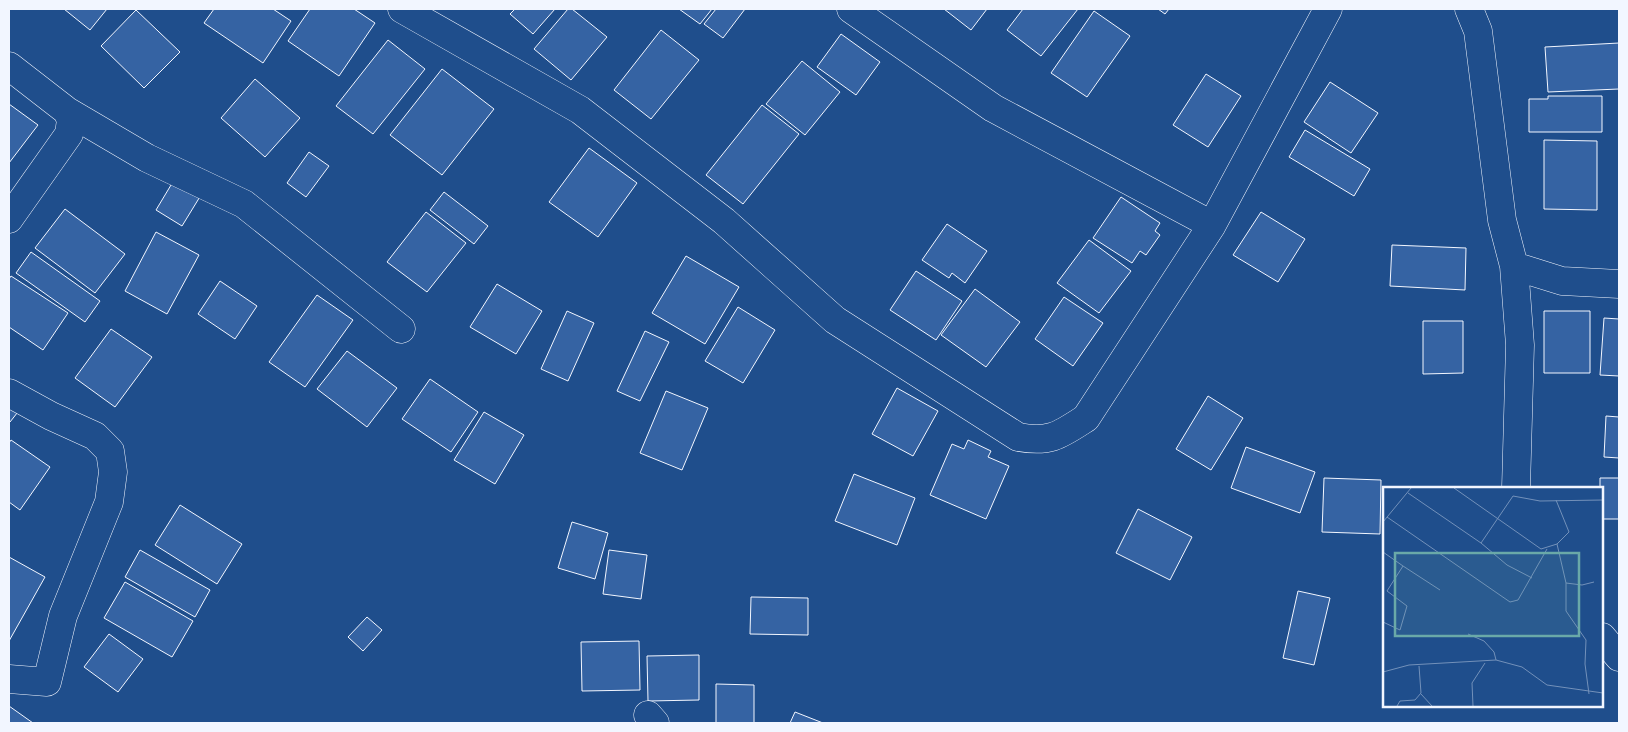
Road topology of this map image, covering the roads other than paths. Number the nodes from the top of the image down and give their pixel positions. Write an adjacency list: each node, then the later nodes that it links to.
1 (402, 9): 8 (street)
2 (851, 9): 8 (street)
3 (1328, 9): 8 (street)
4 (1469, 9): 9 (street)
5 (9, 66): 6 (street)
6 (67, 111): 7 (street); 11 (street)
7 (9, 218)
8 (1212, 225)
9 (1514, 266): 10 (street); 13 (street)
10 (1619, 284)
11 (401, 329)
12 (9, 392): 16 (street)
13 (1516, 487)
14 (1603, 638): 15 (street)
15 (1619, 657)
16 (9, 679)

